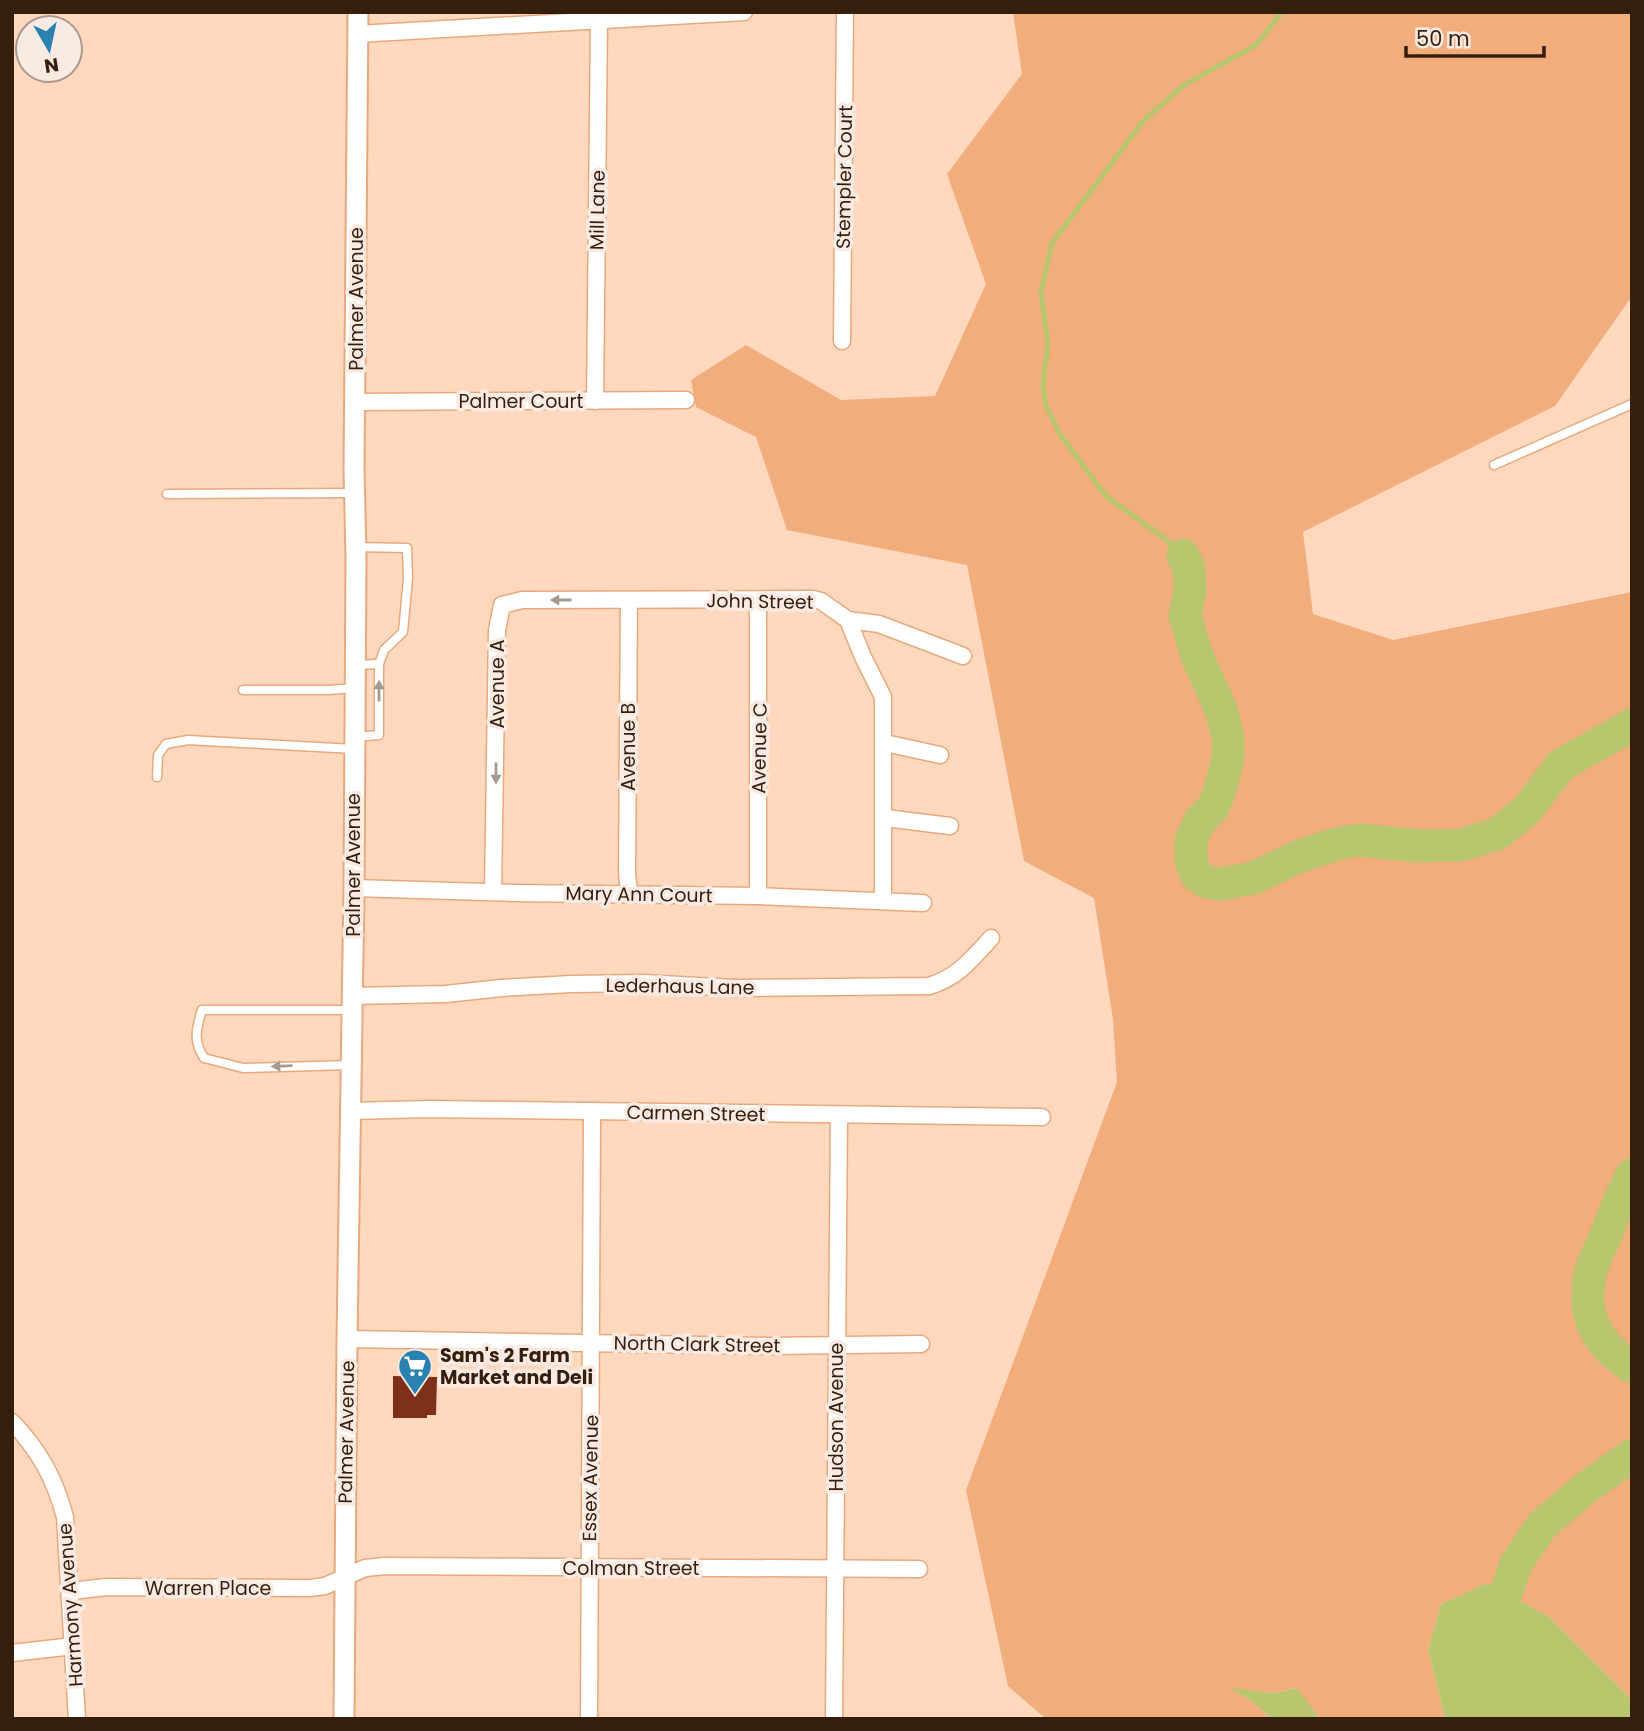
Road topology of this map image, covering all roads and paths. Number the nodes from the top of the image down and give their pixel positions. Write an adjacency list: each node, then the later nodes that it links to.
1 (358, 12): 5 (street, Palmer Avenue)
2 (744, 12): 4 (street)
3 (845, 12): 6 (street, Stempler Court)
4 (599, 20): 5 (street); 8 (street, Mill Lane)
5 (357, 34): 9 (street, Palmer Avenue)
6 (842, 341)
7 (686, 400): 8 (street, Palmer Court)
8 (595, 401): 9 (street, Palmer Court)
9 (355, 402): 12 (street, Palmer Avenue)
10 (1632, 404): 11 (lane)
11 (1494, 465)
12 (354, 493): 13 (lane); 14 (street, Palmer Avenue)
13 (167, 494)
14 (355, 547): 19 (lane); 20 (street, Palmer Avenue)
15 (629, 600): 16 (street, John Street); 30 (street, Avenue A, one-way to 30); 31 (street, Avenue B)
16 (758, 600): 17 (street, John Street); 32 (street, Avenue C)
17 (848, 620): 18 (street, John Street); 24 (street)
18 (963, 656)
19 (379, 664): 20 (lane); 23 (lane, one-way to 19)
20 (354, 666): 21 (street, Palmer Avenue)
21 (355, 688): 22 (lane); 23 (street, Palmer Avenue)
22 (243, 690)
23 (354, 743): 26 (lane); 29 (street, Palmer Avenue)
24 (885, 743): 25 (street); 27 (street)
25 (940, 755)
26 (157, 777)
27 (884, 818): 28 (street); 33 (street)
28 (950, 826)
29 (354, 888): 30 (street, Mary Ann Court); 36 (street, Palmer Avenue)
30 (493, 891): 31 (street, Mary Ann Court)
31 (629, 894): 32 (street, Mary Ann Court)
32 (758, 896): 33 (street, Mary Ann Court)
33 (883, 901): 34 (street, Mary Ann Court)
34 (923, 903)
35 (991, 939): 36 (street, Lederhaus Lane)
36 (351, 1003): 37 (street, Palmer Avenue); 37 (lane, one-way to 36)
37 (350, 1065): 38 (street, Palmer Avenue)
38 (350, 1111): 39 (street, Carmen Street); 42 (street, Palmer Avenue)
39 (592, 1112): 40 (street, Carmen Street); 43 (street, Essex Avenue)
40 (839, 1115): 41 (street, Carmen Street); 44 (street, Hudson Avenue)
41 (1042, 1117)
42 (347, 1339): 43 (street, North Clark Street); 50 (street, Palmer Avenue)
43 (592, 1343): 44 (street, North Clark Street); 47 (street, Essex Avenue)
44 (837, 1344): 45 (street, North Clark Street); 48 (street, Hudson Avenue)
45 (921, 1344)
46 (12, 1422): 51 (street, Harmony Avenue)
47 (589, 1568): 48 (street, Colman Street); 50 (street, Colman Street); 56 (street, Essex Avenue)
48 (835, 1569): 49 (street, Colman Street); 57 (street, Hudson Avenue)
49 (919, 1569)
50 (344, 1577): 51 (street, Warren Place); 55 (street, Palmer Avenue)
51 (71, 1591): 52 (street, Harmony Avenue)
52 (73, 1646): 53 (street); 54 (street, Harmony Avenue)
53 (12, 1653)
54 (78, 1719)
55 (344, 1719)
56 (589, 1719)
57 (834, 1719)

